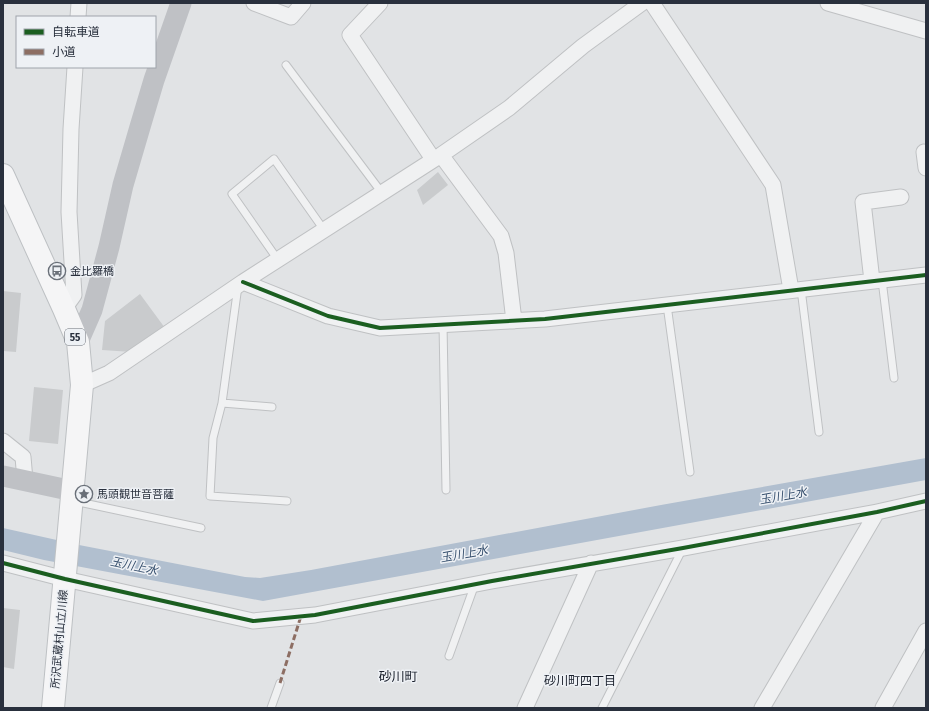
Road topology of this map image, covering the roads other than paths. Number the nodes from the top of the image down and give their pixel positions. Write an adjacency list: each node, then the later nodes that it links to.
1 (79, 3): 9 (street)
2 (181, 3): 29 (street)
3 (254, 3): 4 (street)
4 (303, 3)
5 (380, 3): 14 (street)
6 (642, 3): 14 (street)
7 (652, 3): 24 (street)
8 (828, 3): 10 (street)
9 (78, 16)
10 (926, 31)
11 (286, 65): 17 (lane)
12 (75, 68): 26 (street)
13 (924, 152): 15 (street)
14 (437, 157): 17 (street); 27 (street)
15 (926, 168)
16 (3, 175): 26 (main road, 55)
17 (382, 193): 19 (street)
18 (901, 197): 22 (street)
19 (324, 230): 20 (street); 20 (lane)
20 (278, 260): 23 (street)
21 (926, 275): 22 (street)
22 (877, 280): 24 (street); 30 (lane)
23 (240, 284): 28 (street); 31 (street); 32 (lane)
24 (796, 290): 25 (street); 34 (lane)
25 (667, 305): 27 (street); 36 (lane)
26 (64, 309): 29 (main road, 55)
27 (514, 320): 28 (street)
28 (443, 324): 39 (lane)
29 (78, 342): 31 (main road, 55)
30 (894, 378)
31 (82, 385): 40 (main road, 55)
32 (222, 403): 33 (lane); 41 (lane)
33 (272, 407)
34 (819, 432)
35 (3, 441): 38 (street)
36 (690, 472)
37 (3, 476): 38 (street)
38 (25, 480): 40 (street)
39 (446, 490)
40 (72, 501): 44 (lane); 48 (main road, 55)
41 (287, 501)
42 (926, 501): 43 (street)
43 (877, 512): 45 (street); 57 (street)
44 (201, 528)
45 (683, 548): 47 (street); 56 (lane)
46 (3, 563): 48 (street)
47 (591, 563): 49 (street); 55 (street)
48 (65, 575): 49 (street); 53 (main road, 所沢武蔵村山立川線 / 55)
49 (476, 584): 51 (lane)
50 (925, 634): 58 (street)
51 (449, 656)
52 (280, 683): 54 (lane)
53 (53, 708)
54 (271, 708)
55 (525, 708)
56 (602, 708)
57 (762, 708)
58 (883, 708)

